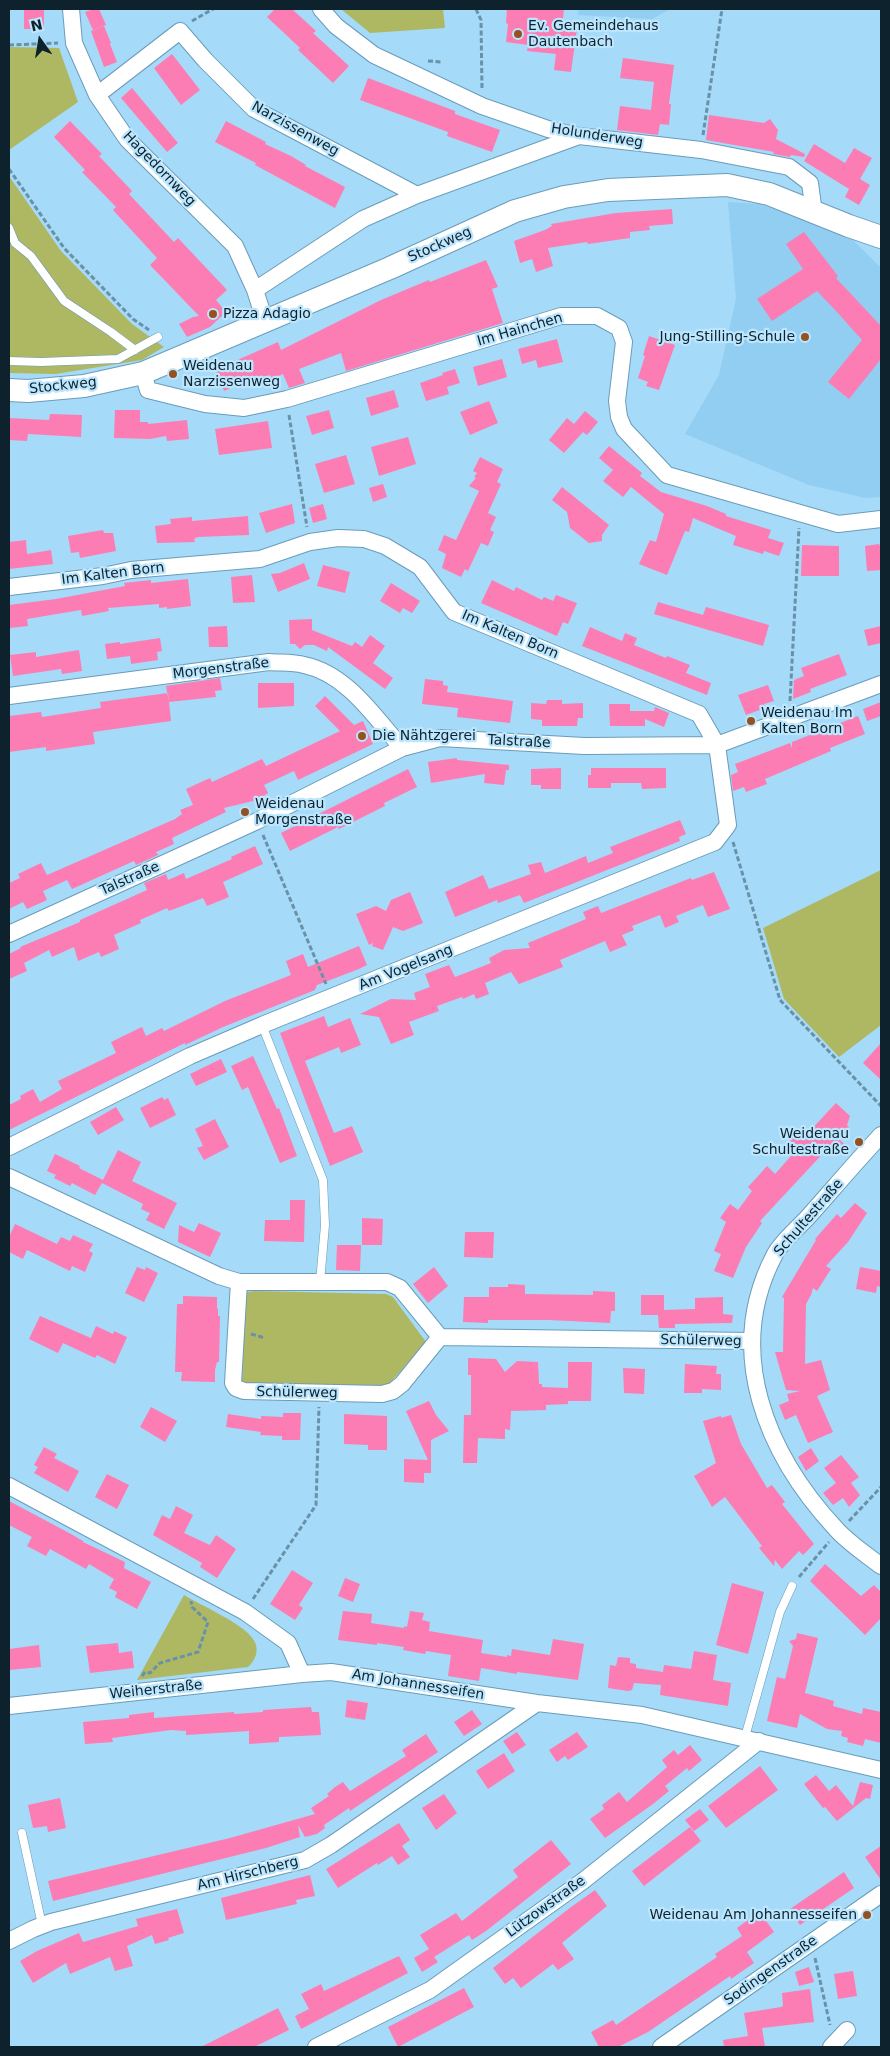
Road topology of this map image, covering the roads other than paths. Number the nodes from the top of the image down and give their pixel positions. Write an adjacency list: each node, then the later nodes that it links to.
1 (71, 9): 3 (street, Hagedornweg)
2 (321, 9): 4 (street, Holunderweg)
3 (97, 95): 5 (street, Narzissenweg); 10 (street, Hagedornweg)
4 (579, 136): 5 (street); 6 (street, Holunderweg)
5 (417, 195): 10 (street)
6 (814, 213): 8 (street, Stockweg); 11 (street, Stockweg)
7 (9, 228): 9 (lane)
8 (881, 237)
9 (12, 244): 13 (lane)
10 (255, 290): 11 (street, Hagedornweg)
11 (265, 321): 15 (street, Stockweg)
12 (158, 337): 13 (lane)
13 (135, 350): 14 (lane)
14 (9, 361)
15 (143, 373): 16 (street, Stockweg); 17 (street, Im Hainchen)
16 (9, 390)
17 (881, 519)
18 (9, 587): 21 (street, Im Kalten Born)
19 (881, 684): 21 (street, Talstraße)
20 (9, 696): 22 (street, Morgenstraße)
21 (717, 744): 22 (street, Talstraße); 24 (street, Am Vogelsang)
22 (402, 748): 23 (street, Talstraße)
23 (9, 934)
24 (262, 1025): 26 (street, Am Vogelsang); 29 (lane)
25 (881, 1135): 31 (street, Schultestraße)
26 (9, 1147)
27 (9, 1177): 28 (street)
28 (239, 1282): 29 (street); 30 (street, Schülerweg)
29 (320, 1282): 30 (street)
30 (440, 1337): 31 (street, Schülerweg)
31 (752, 1342): 33 (street, Schultestraße)
32 (9, 1486): 35 (street)
33 (881, 1566)
34 (792, 1586): 38 (lane)
35 (302, 1674): 36 (street, Am Johannesseifen); 37 (street, Weiherstraße)
36 (537, 1703): 38 (street, Am Johannesseifen); 42 (street, Am Hirschberg)
37 (9, 1706)
38 (752, 1739): 39 (street, Am Johannesseifen); 46 (street, Lützowstraße)
39 (881, 1770)
40 (22, 1833): 42 (lane)
41 (881, 1894): 47 (street, Sodingenstraße)
42 (42, 1926): 43 (street, Am Hirschberg)
43 (9, 1941)
44 (847, 2030): 45 (street)
45 (833, 2046)
46 (316, 2047)
47 (661, 2047)

